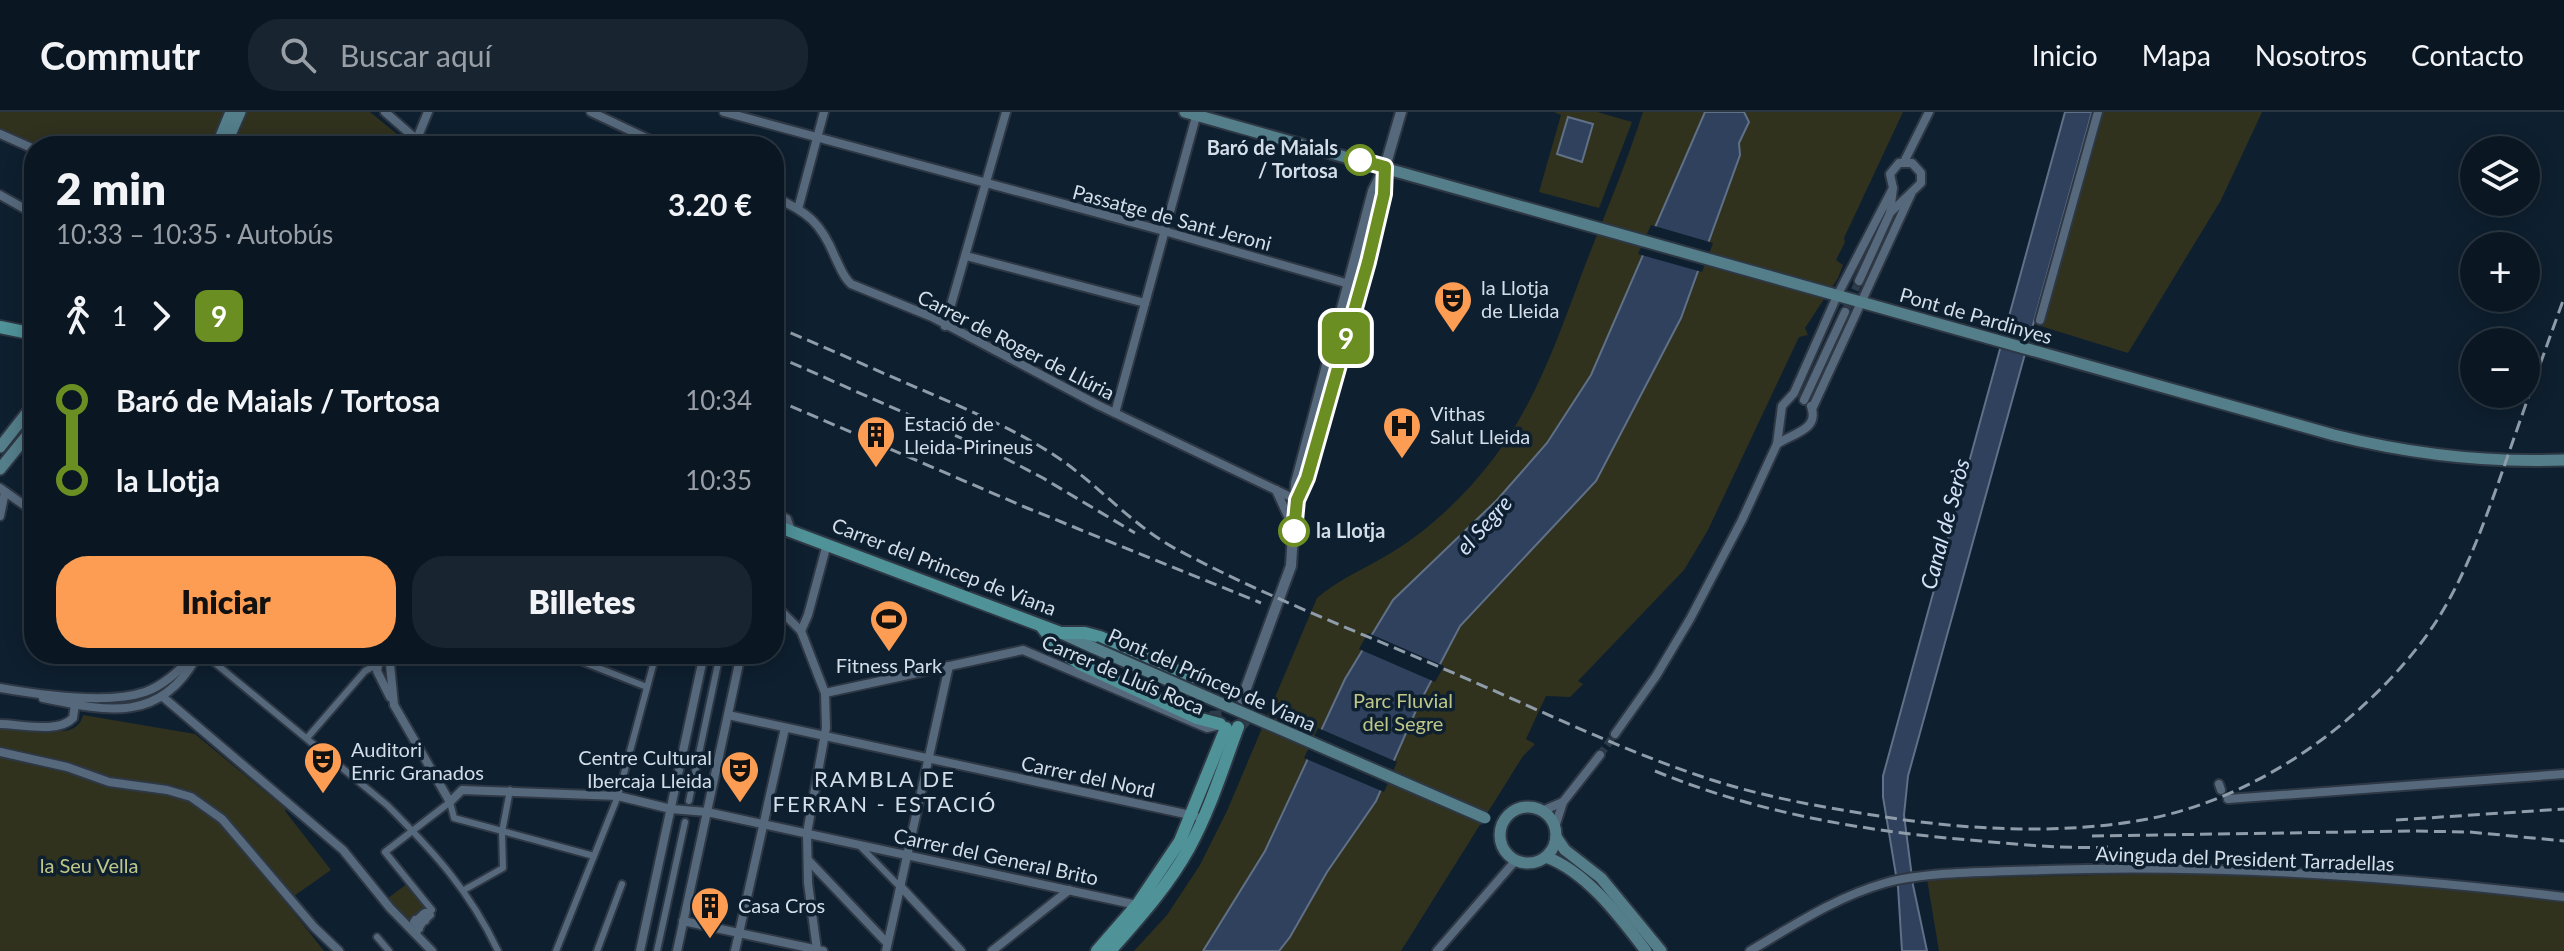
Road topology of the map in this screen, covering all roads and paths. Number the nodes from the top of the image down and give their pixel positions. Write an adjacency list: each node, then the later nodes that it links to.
1 (231, 112): 14 (main road)
2 (240, 112): 15 (main road)
3 (385, 112): 16 (street)
4 (428, 112): 17 (street)
5 (593, 112): 18 (street)
6 (724, 112): 19 (street, Passatge de Sant Jeroni)
7 (824, 112): 19 (street)
8 (1006, 112): 25 (street)
9 (1401, 112): 24 (street)
10 (1929, 112): 20 (street)
11 (2098, 112): 41 (street)
12 (1193, 113): 24 (main road, Pont de Pardinyes); 33 (street)
13 (0, 134): 21 (street)
14 (221, 136)
15 (229, 136)
16 (409, 136)
17 (418, 136)
18 (642, 136)
19 (818, 137): 25 (street, Passatge de Sant Jeroni); 31 (street)
20 (1915, 144): 22 (street); 23 (street)
21 (24, 145)
22 (1904, 162): 23 (street); 26 (street)
23 (1915, 165): 27 (street)
24 (1385, 167): 36 (street); 37 (main road, Pont de Pardinyes); 59 (street)
25 (986, 185): 33 (street, Passatge de Sant Jeroni); 34 (street)
26 (1893, 188): 27 (street); 32 (street); 37 (street)
27 (1911, 194): 32 (street); 39 (street)
28 (0, 195): 30 (street)
29 (784, 202): 31 (street, Carrer de Roger de Llúria)
30 (24, 208)
31 (798, 209): 42 (street, Carrer de Roger de Llúria)
32 (1890, 213): 35 (street)
33 (1164, 231): 36 (street, Passatge de Sant Jeroni); 38 (street)
34 (966, 256): 38 (street); 42 (street)
35 (1859, 281)
36 (1349, 284): 59 (street)
37 (1833, 295): 39 (main road, Pont de Pardinyes); 45 (street)
38 (1145, 303): 48 (street)
39 (1862, 303): 47 (street); 55 (main road, Pont de Pardinyes)
40 (1845, 312): 46 (street)
41 (2040, 320)
42 (945, 326): 48 (street, Carrer de Roger de Llúria)
43 (0, 327): 44 (main road)
44 (24, 332)
45 (1790, 400): 46 (street); 50 (street)
46 (1804, 400): 47 (street)
47 (1812, 409): 51 (street)
48 (1115, 413): 57 (street, Carrer de Roger de Llúria)
49 (24, 417): 54 (main road)
50 (1780, 422): 51 (street); 53 (street)
51 (1795, 433): 53 (street)
52 (24, 439): 56 (main road)
53 (1777, 444): 98 (street)
54 (0, 447)
55 (2564, 460)
56 (0, 469)
57 (1275, 489): 59 (street, Carrer de Roger de Llúria); 65 (street)
58 (2, 490): 60 (street); 61 (street)
59 (1297, 500): 65 (street)
60 (24, 504)
61 (0, 516)
62 (784, 517): 64 (street, Carrer del Princep de Viana)
63 (784, 529): 64 (main road, Carrer del Princep de Viana)
64 (791, 531): 66 (main road, Carrer del Princep de Viana)
65 (1294, 534): 91 (street)
66 (827, 544): 68 (main road, Carrer del Princep de Viana); 69 (street)
67 (784, 614): 69 (street)
68 (1042, 627): 70 (main road, Carrer del Princep de Viana); 96 (main road)
69 (801, 631): 89 (street)
70 (1061, 633): 71 (main road, Carrer del Princep de Viana); 84 (main road)
71 (1083, 643): 117 (main road, Pont del Príncep de Viana, bridge)
72 (186, 664): 83 (street)
73 (191, 664): 90 (street)
74 (216, 664): 100 (street)
75 (390, 664): 92 (street)
76 (588, 664): 85 (street)
77 (653, 664): 85 (street)
78 (702, 664): 111 (street)
79 (718, 664): 108 (street)
80 (739, 664): 94 (street)
81 (376, 665): 92 (street); 100 (street)
82 (949, 666): 89 (street, Carrer de Lluís Roca); 96 (street, Carrer de Lluís Roca); 103 (street)
83 (180, 669): 88 (street); 90 (street)
84 (1194, 678)
85 (647, 687): 106 (street)
86 (0, 688): 87 (street)
87 (23, 692): 88 (street); 93 (street)
88 (136, 693): 90 (street); 93 (street)
89 (825, 693): 99 (street)
90 (163, 697): 93 (street); 136 (street)
91 (1242, 699)
92 (393, 701): 109 (street)
93 (75, 705): 95 (street)
94 (728, 715): 97 (street); 113 (street)
95 (0, 724)
96 (1226, 726): 114 (main road)
97 (785, 727): 99 (street, Carrer del Nord); 116 (street)
98 (1615, 734)
99 (825, 736): 103 (street, Carrer del Nord); 121 (street)
100 (307, 738): 118 (street)
101 (0, 752): 140 (street)
102 (1600, 755): 110 (street)
103 (928, 759): 114 (street, Carrer del Nord); 123 (street)
104 (2564, 774): 107 (street)
105 (510, 790): 106 (street, Carrer del General Brito); 109 (street, Carrer del General Brito); 119 (street)
106 (618, 796): 111 (street, Carrer del General Brito); 124 (street)
107 (2228, 799)
108 (689, 801)
109 (450, 802): 118 (street); 119 (street)
110 (1563, 802): 112 (street); 120 (street)
111 (671, 809): 113 (street, Carrer del General Brito); 146 (street)
112 (1542, 811): 117 (main road); 120 (main road)
113 (707, 812): 116 (street, Carrer del General Brito); 134 (street)
114 (1198, 818): 133 (main road); 153 (main road)
115 (685, 822): 147 (street)
116 (762, 824): 121 (street, Carrer del General Brito); 135 (street)
117 (1502, 825): 127 (main road)
118 (414, 831): 130 (street); 136 (street)
119 (502, 832): 124 (street); 130 (street)
120 (1556, 832): 125 (main road); 156 (main road)
121 (807, 833): 122 (street, Carrer del General Brito); 126 (street)
122 (859, 845): 123 (street, Carrer del General Brito); 129 (street)
123 (908, 855): 129 (street); 131 (street, Carrer del General Brito)
124 (594, 856): 144 (street)
125 (1546, 857): 127 (main road); 155 (main road)
126 (808, 860): 138 (street); 139 (street)
127 (1516, 860): 154 (street)
128 (622, 884): 145 (street)
129 (902, 888): 138 (street); 150 (street)
130 (464, 890): 143 (street)
131 (1069, 890): 133 (street, Carrer del General Brito); 151 (street)
132 (2564, 897): 157 (street, Avinguda del President Tarradellas)
133 (1137, 905): 152 (main road)
134 (683, 921): 135 (street); 148 (street)
135 (739, 932): 139 (street); 149 (street)
136 (415, 934): 142 (street)
137 (377, 937): 141 (street)
138 (887, 947)
139 (820, 950)
140 (339, 951)
141 (389, 951)
142 (432, 951)
143 (498, 951)
144 (556, 951)
145 (597, 951)
146 (640, 951)
147 (657, 951)
148 (677, 951)
149 (735, 951)
150 (961, 951)
151 (992, 951)
152 (1097, 951)
153 (1110, 951)
154 (1437, 951)
155 (1646, 951)
156 (1661, 951)
157 (1750, 951)

